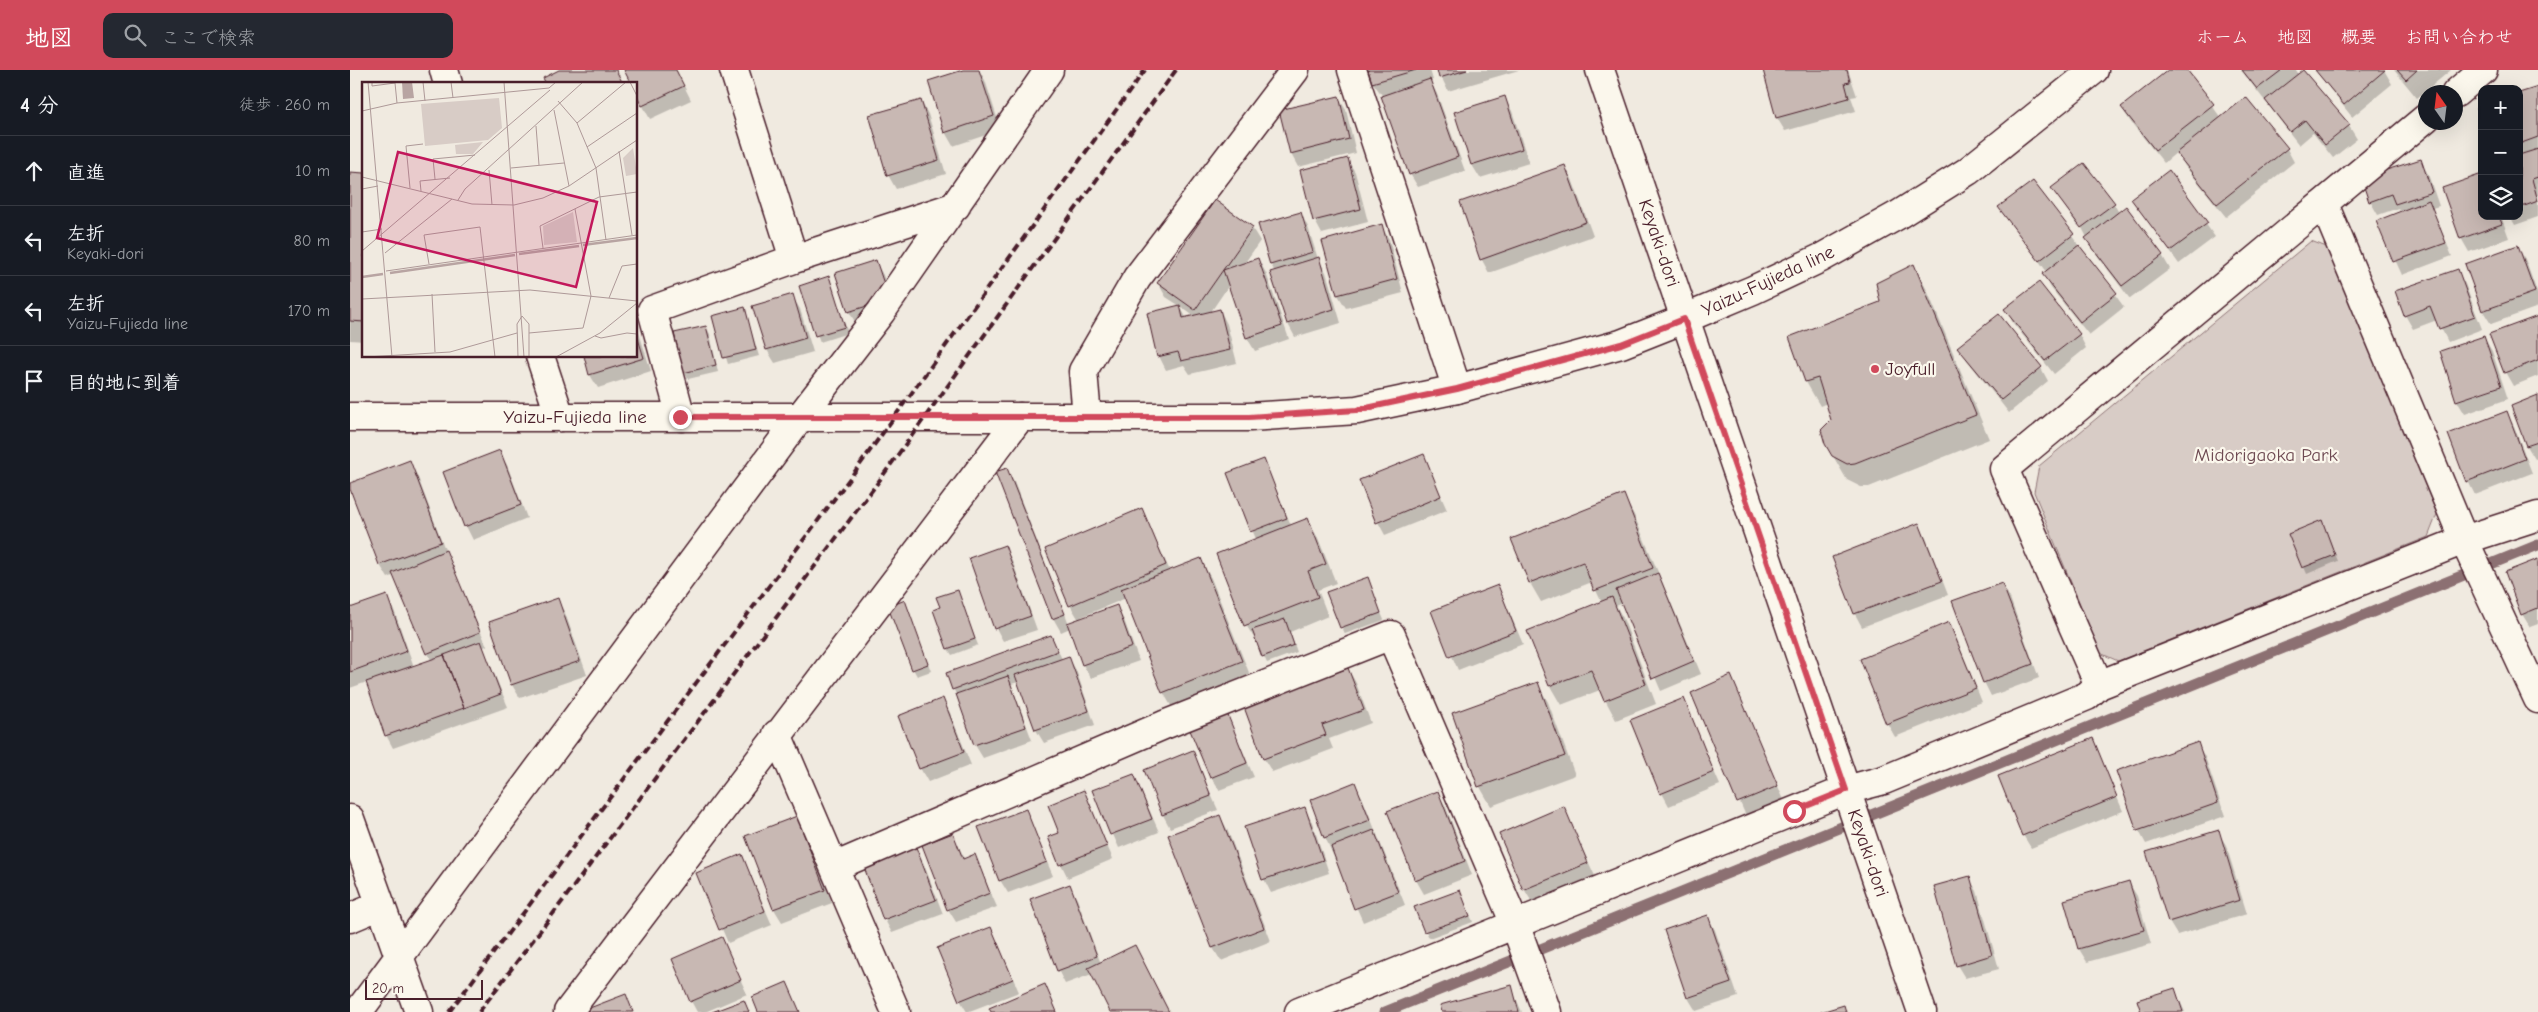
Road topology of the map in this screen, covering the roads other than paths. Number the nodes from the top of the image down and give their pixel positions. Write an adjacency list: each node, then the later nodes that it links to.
1 (734, 70): 12 (street)
2 (1049, 70): 11 (street)
3 (1295, 70): 21 (street)
4 (1352, 70): 15 (street)
5 (1600, 70): 13 (street, Keyaki-dori)
6 (2094, 70): 13 (street, Yaizu-Fujieda line)
7 (2483, 70): 8 (street)
8 (2463, 87)
9 (2418, 125): 10 (street)
10 (2324, 204): 23 (street); 24 (street)
11 (956, 206): 12 (street); 19 (street)
12 (794, 259): 18 (street)
13 (1684, 319): 15 (street, Yaizu-Fujieda line); 27 (street, Keyaki-dori)
14 (541, 358): 17 (street)
15 (1457, 389): 21 (street, Yaizu-Fujieda line)
16 (350, 417): 17 (street, Yaizu-Fujieda line)
17 (560, 417): 18 (street, Yaizu-Fujieda line)
18 (680, 417): 19 (street, Yaizu-Fujieda line)
19 (800, 417): 20 (street, Yaizu-Fujieda line); 33 (street)
20 (1020, 417): 21 (street, Yaizu-Fujieda line); 26 (street)
21 (1087, 418)
22 (2538, 516): 23 (street)
23 (2464, 540): 24 (street); 25 (street)
24 (2099, 685): 27 (street)
25 (2538, 699)
26 (777, 734): 29 (street); 36 (street)
27 (1846, 790): 32 (street); 40 (street, Keyaki-dori)
28 (350, 819): 30 (street)
29 (834, 867): 32 (street); 37 (street)
30 (381, 905): 31 (street); 33 (street)
31 (350, 918)
32 (1518, 931): 38 (street); 39 (street)
33 (400, 956): 34 (street); 35 (street)
34 (358, 1012)
35 (419, 1012)
36 (568, 1012)
37 (896, 1012)
38 (1300, 1012)
39 (1547, 1012)
40 (1922, 1012)

